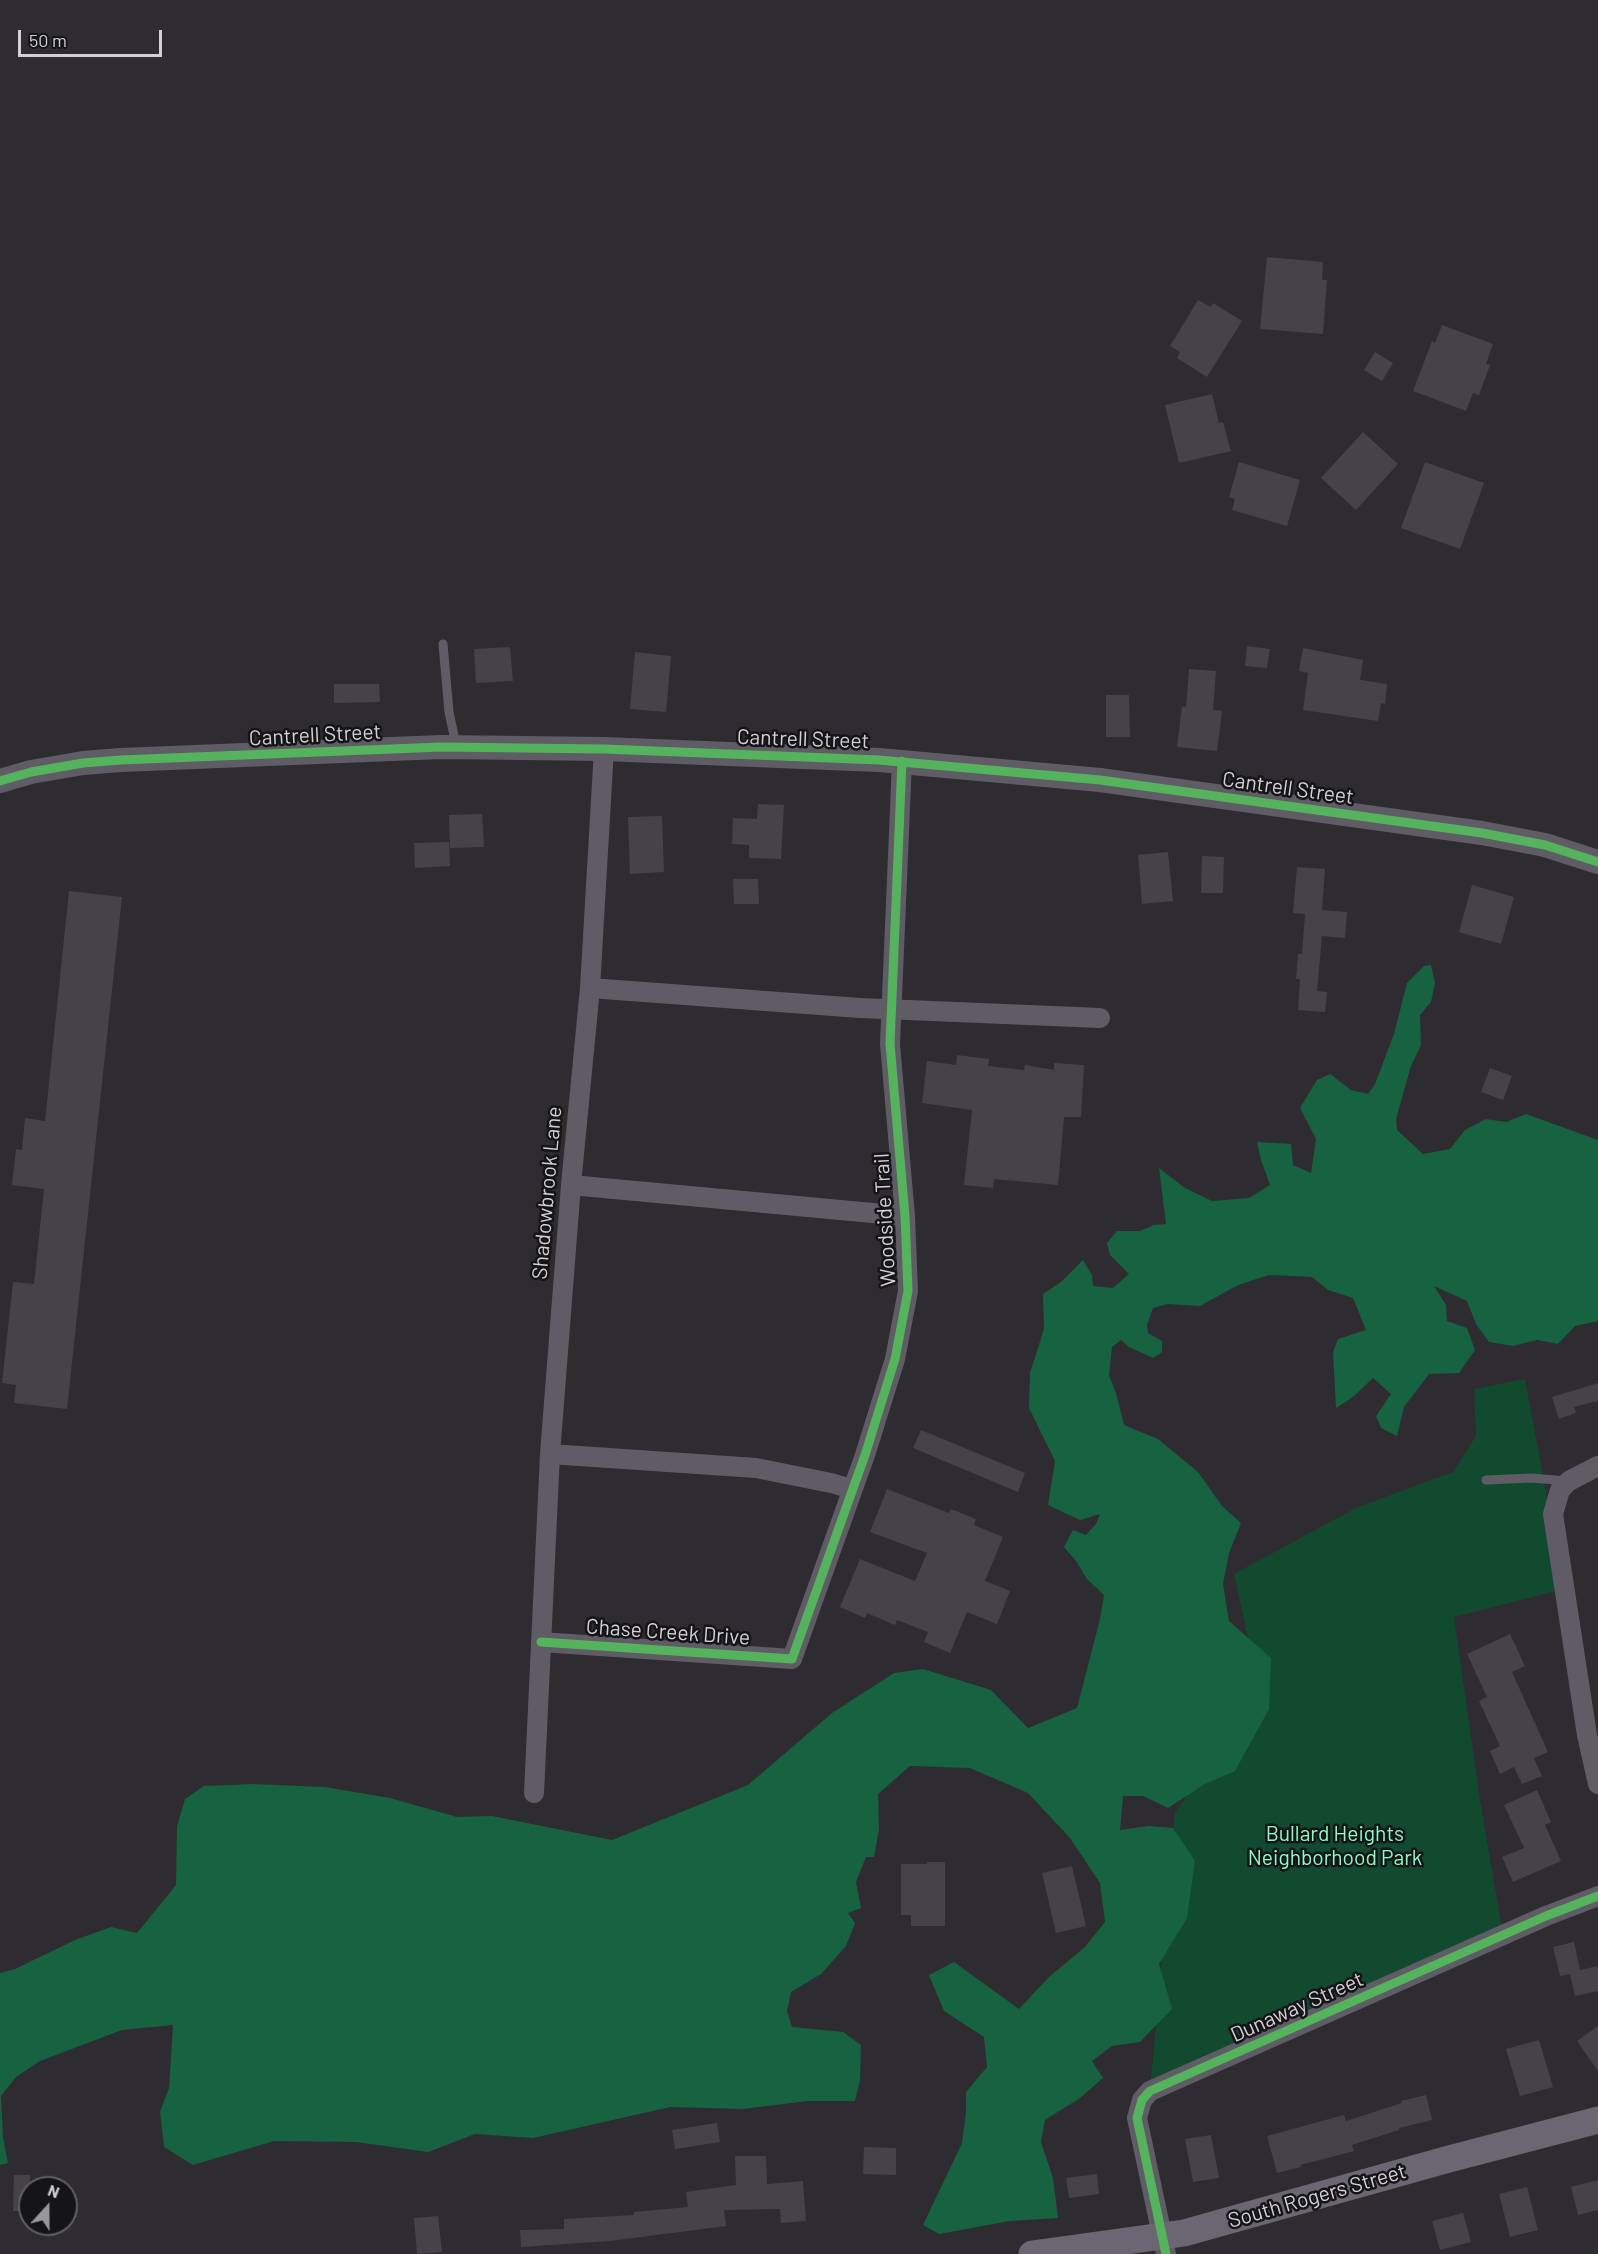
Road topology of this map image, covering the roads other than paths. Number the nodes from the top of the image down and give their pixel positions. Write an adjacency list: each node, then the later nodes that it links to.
1 (443, 644): 2 (lane)
2 (456, 747): 3 (street, Cantrell Street); 5 (street, Cantrell Street)
3 (604, 748): 4 (street, Cantrell Street); 7 (street, Shadowbrook Lane)
4 (902, 761): 6 (street, Cantrell Street); 8 (street, Woodside Trail)
5 (0, 781)
6 (1598, 862)
7 (590, 988): 8 (street); 10 (street, Shadowbrook Lane)
8 (891, 1009): 9 (street); 11 (street, Woodside Trail)
9 (1100, 1018)
10 (570, 1185): 11 (street); 12 (street, Shadowbrook Lane)
11 (905, 1215): 16 (street, Woodside Trail)
12 (550, 1454): 16 (street); 17 (street, Shadowbrook Lane)
13 (1598, 1466): 15 (street)
14 (1486, 1480): 15 (lane)
15 (1569, 1482): 19 (street)
16 (852, 1489): 18 (street, Woodside Trail)
17 (541, 1642): 18 (street, Chase Creek Drive); 20 (street, Shadowbrook Lane)
18 (792, 1659)
19 (1598, 1784)
20 (534, 1793)
21 (1598, 1896): 23 (street, Dunaway Street)
22 (1598, 2120): 23 (main road, South Rogers Street)
23 (1161, 2248): 24 (main road, South Rogers Street)
24 (1032, 2254)

